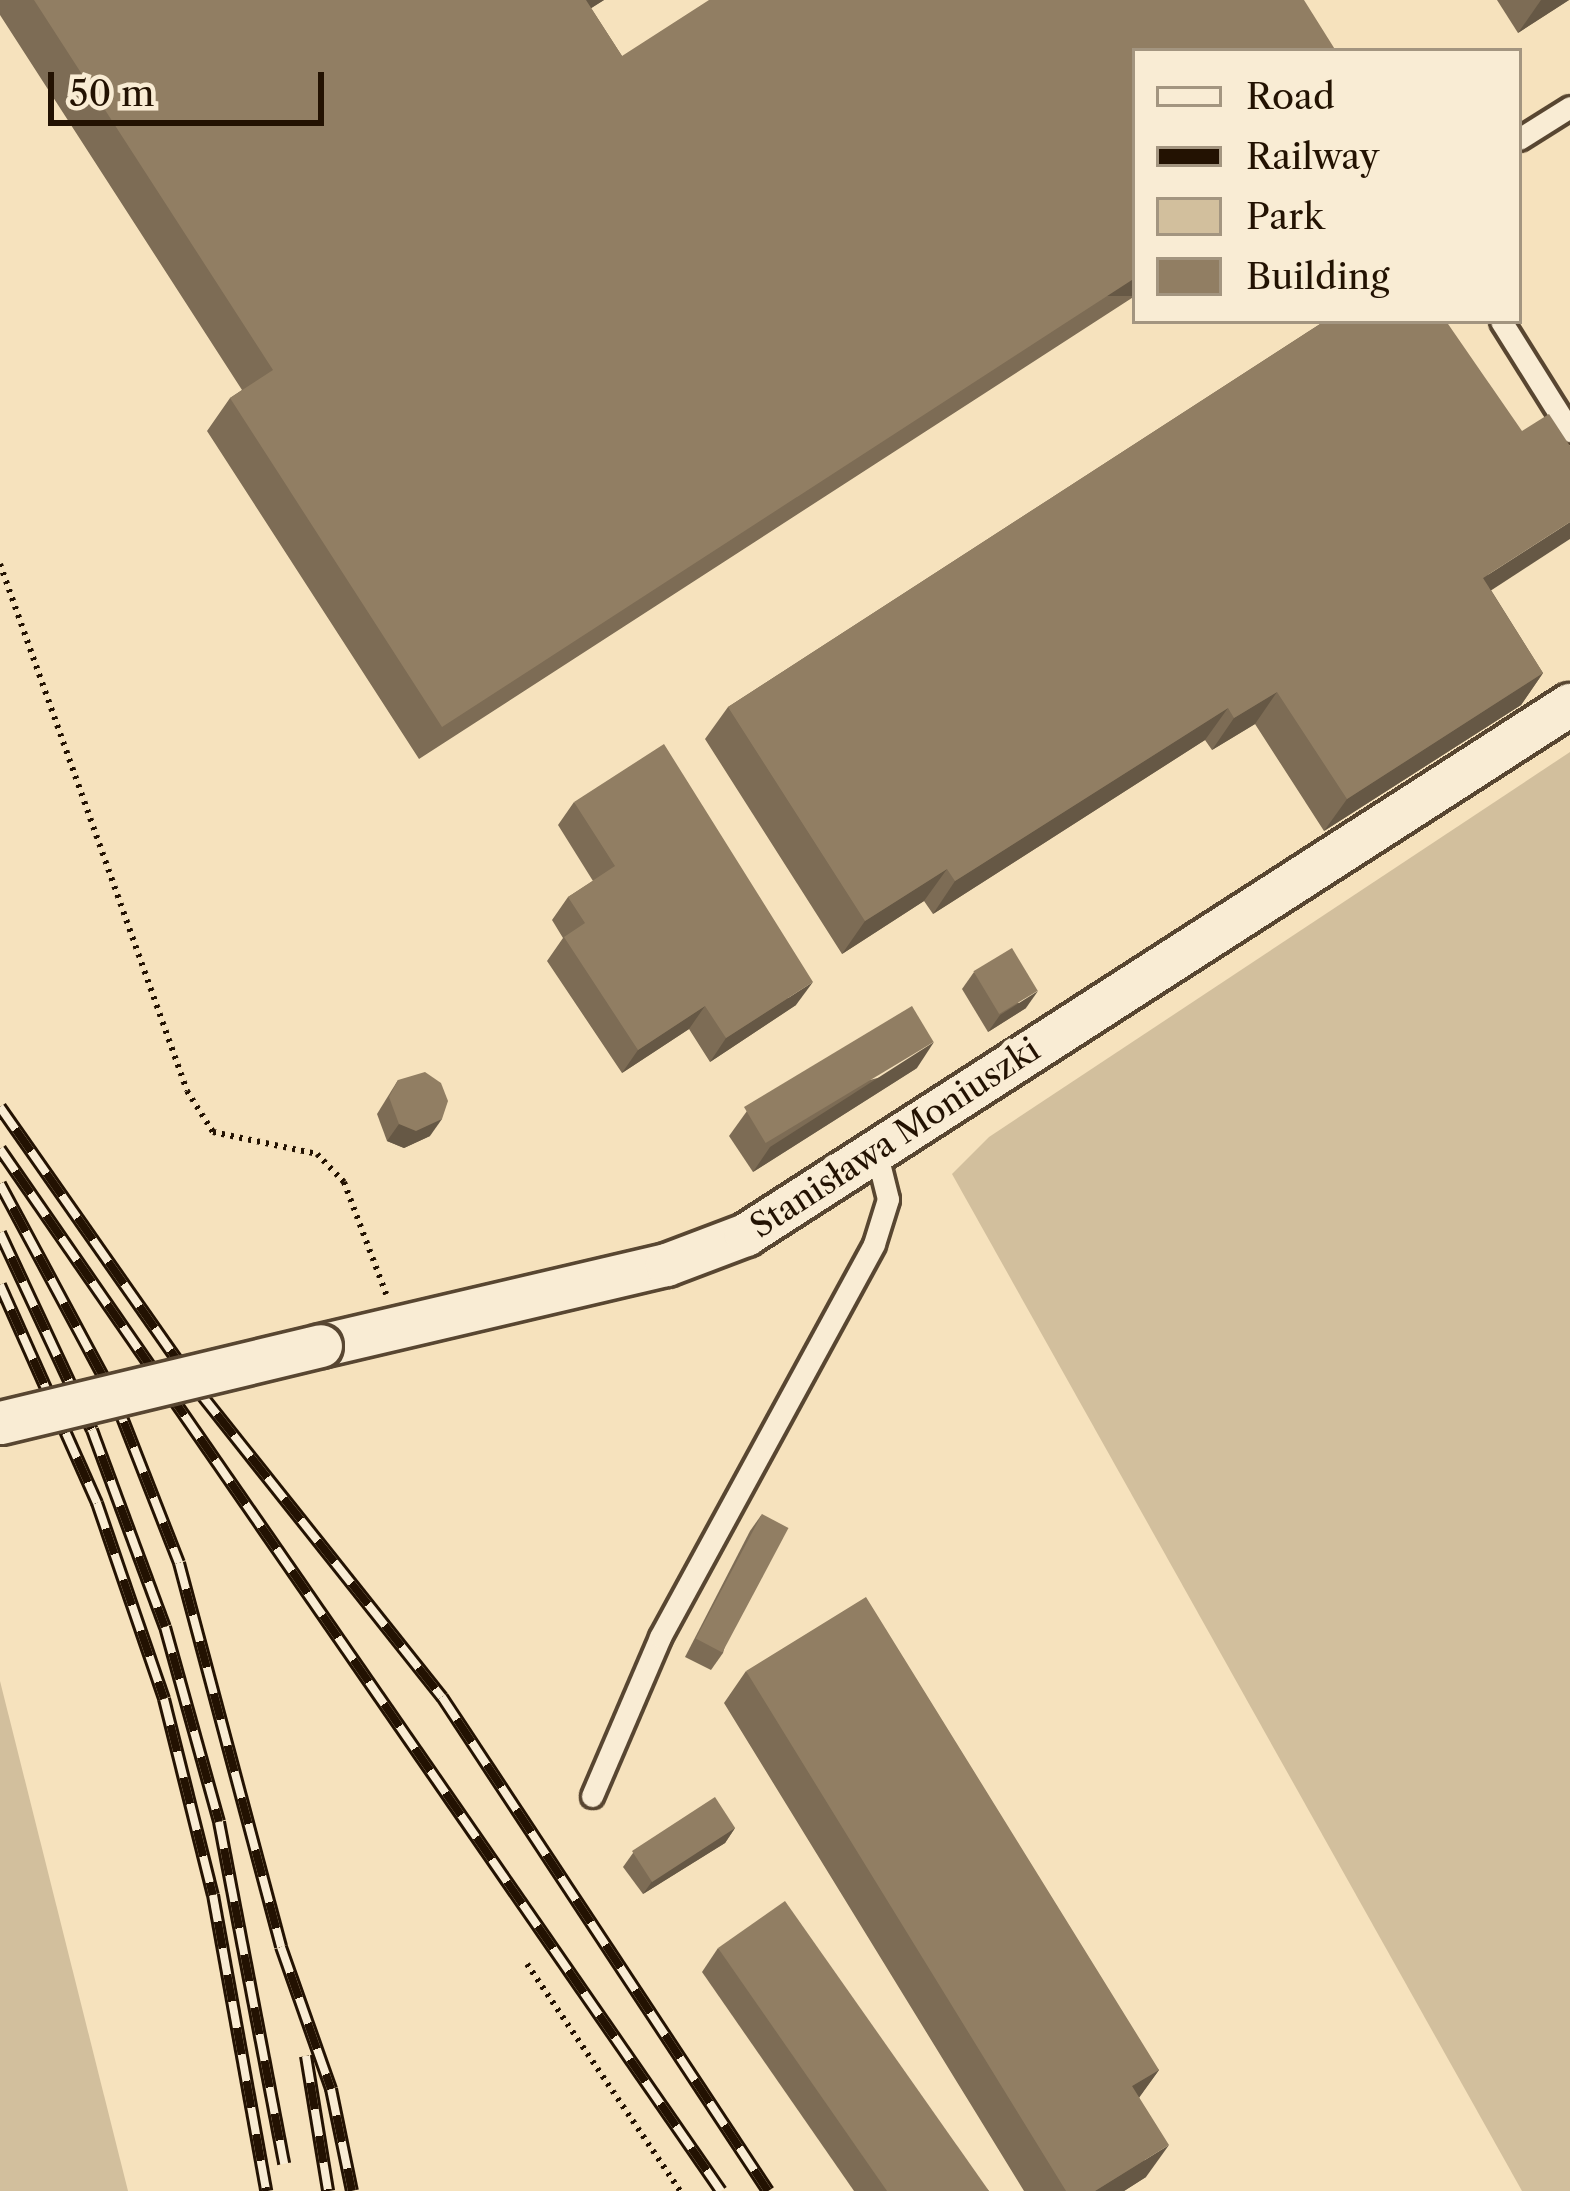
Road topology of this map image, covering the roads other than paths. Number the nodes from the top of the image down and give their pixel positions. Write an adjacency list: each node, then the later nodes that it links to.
1 (1570, 107): 2 (lane)
2 (1522, 137)
3 (1503, 324): 4 (lane)
4 (1570, 431)
5 (1570, 705): 6 (street, Stanisława Moniuszki)
6 (877, 1151): 7 (street, Stanisława Moniuszki, bridge); 8 (lane)
7 (0, 1423)
8 (592, 1796)

